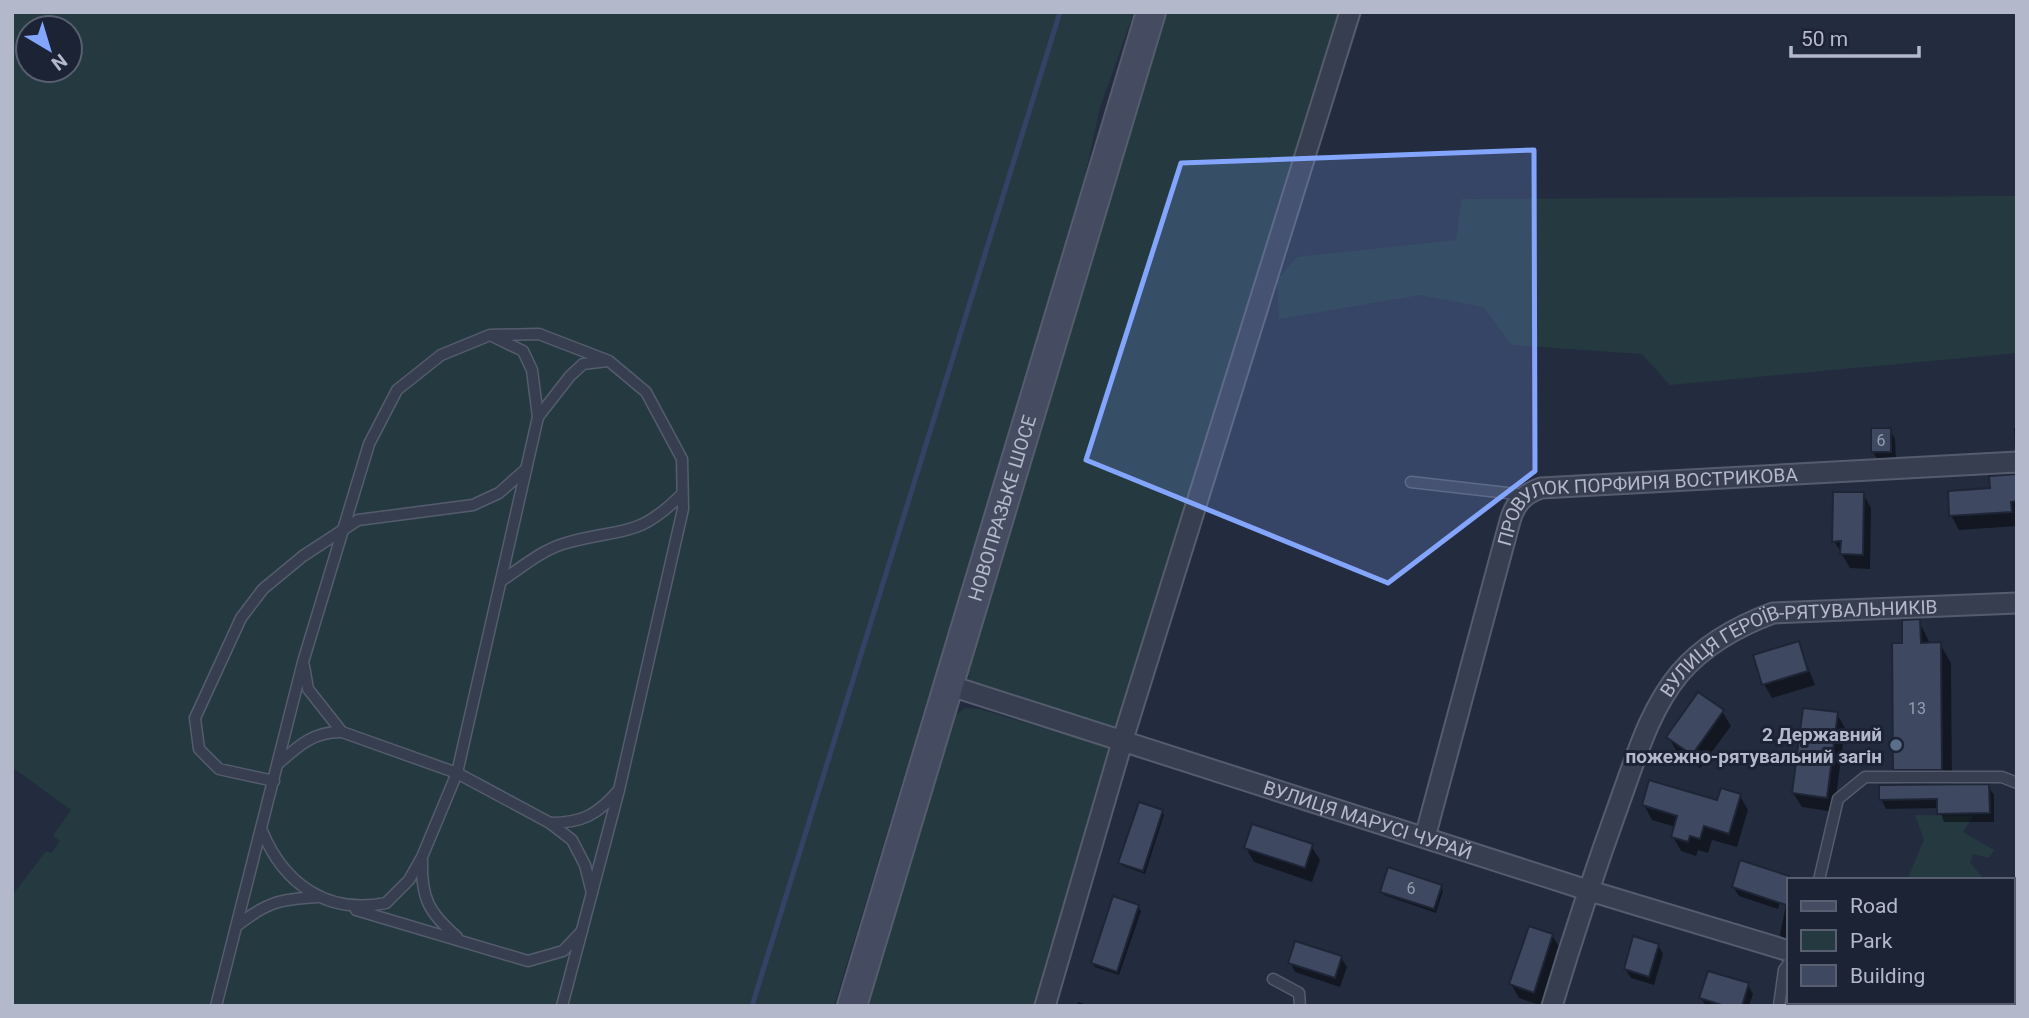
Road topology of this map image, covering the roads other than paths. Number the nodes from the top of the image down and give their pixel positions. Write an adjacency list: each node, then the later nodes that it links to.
1 (1151, 12): 15 (main road, НОВОПРАЗЬКЕ ШОСЕ)
2 (1350, 12): 17 (street)
3 (490, 335): 4 (lane); 5 (lane); 11 (lane)
4 (608, 360): 5 (lane); 9 (lane)
5 (538, 417): 7 (lane)
6 (2017, 462): 10 (street, ПРОВУЛОК ПОРФИРІЯ ВОСТРИКОВА)
7 (526, 468): 11 (lane); 12 (lane)
8 (1411, 482): 10 (lane)
9 (682, 494): 12 (lane); 22 (lane)
10 (1526, 495): 25 (street, ПРОВУЛОК ПОРФИРІЯ ВОСТРИКОВА)
11 (344, 528): 14 (lane); 20 (lane)
12 (500, 581): 19 (lane)
13 (2017, 603): 28 (street, ВУЛИЦЯ ГЕРОЇВ-РЯТУВАЛЬНИКІВ)
14 (303, 662): 16 (lane); 18 (lane)
15 (948, 685): 17 (street, ВУЛИЦЯ МАРУСІ ЧУРАЙ); 40 (main road, НОВОПРАЗЬКЕ ШОСЕ)
16 (342, 732): 18 (lane); 19 (lane)
17 (1123, 740): 25 (street, ВУЛИЦЯ МАРУСІ ЧУРАЙ); 41 (street)
18 (279, 764): 20 (lane)
19 (457, 773): 23 (lane); 26 (lane)
20 (274, 781): 24 (lane)
21 (2017, 783): 27 (lane)
22 (619, 790): 23 (lane); 29 (lane)
23 (550, 823): 29 (lane)
24 (262, 831): 30 (lane); 32 (lane)
25 (1425, 836): 28 (street, ВУЛИЦЯ МАРУСІ ЧУРАЙ)
26 (422, 857): 31 (lane); 34 (lane)
27 (1819, 878)
28 (1587, 890): 35 (street, ВУЛИЦЯ МАРУСІ ЧУРАЙ); 43 (street, ВУЛИЦЯ ГЕРОЇВ-РЯТУВАЛЬНИКІВ)
29 (593, 896): 33 (lane)
30 (319, 897): 31 (lane); 32 (lane)
31 (342, 906): 34 (lane)
32 (238, 926): 38 (lane)
33 (585, 928): 34 (lane); 39 (lane)
34 (461, 940)
35 (1787, 950)
36 (1787, 966): 44 (lane)
37 (1273, 979): 42 (lane)
38 (216, 1006)
39 (562, 1006)
40 (852, 1006)
41 (1045, 1006)
42 (1300, 1006)
43 (1552, 1006)
44 (1779, 1006)

